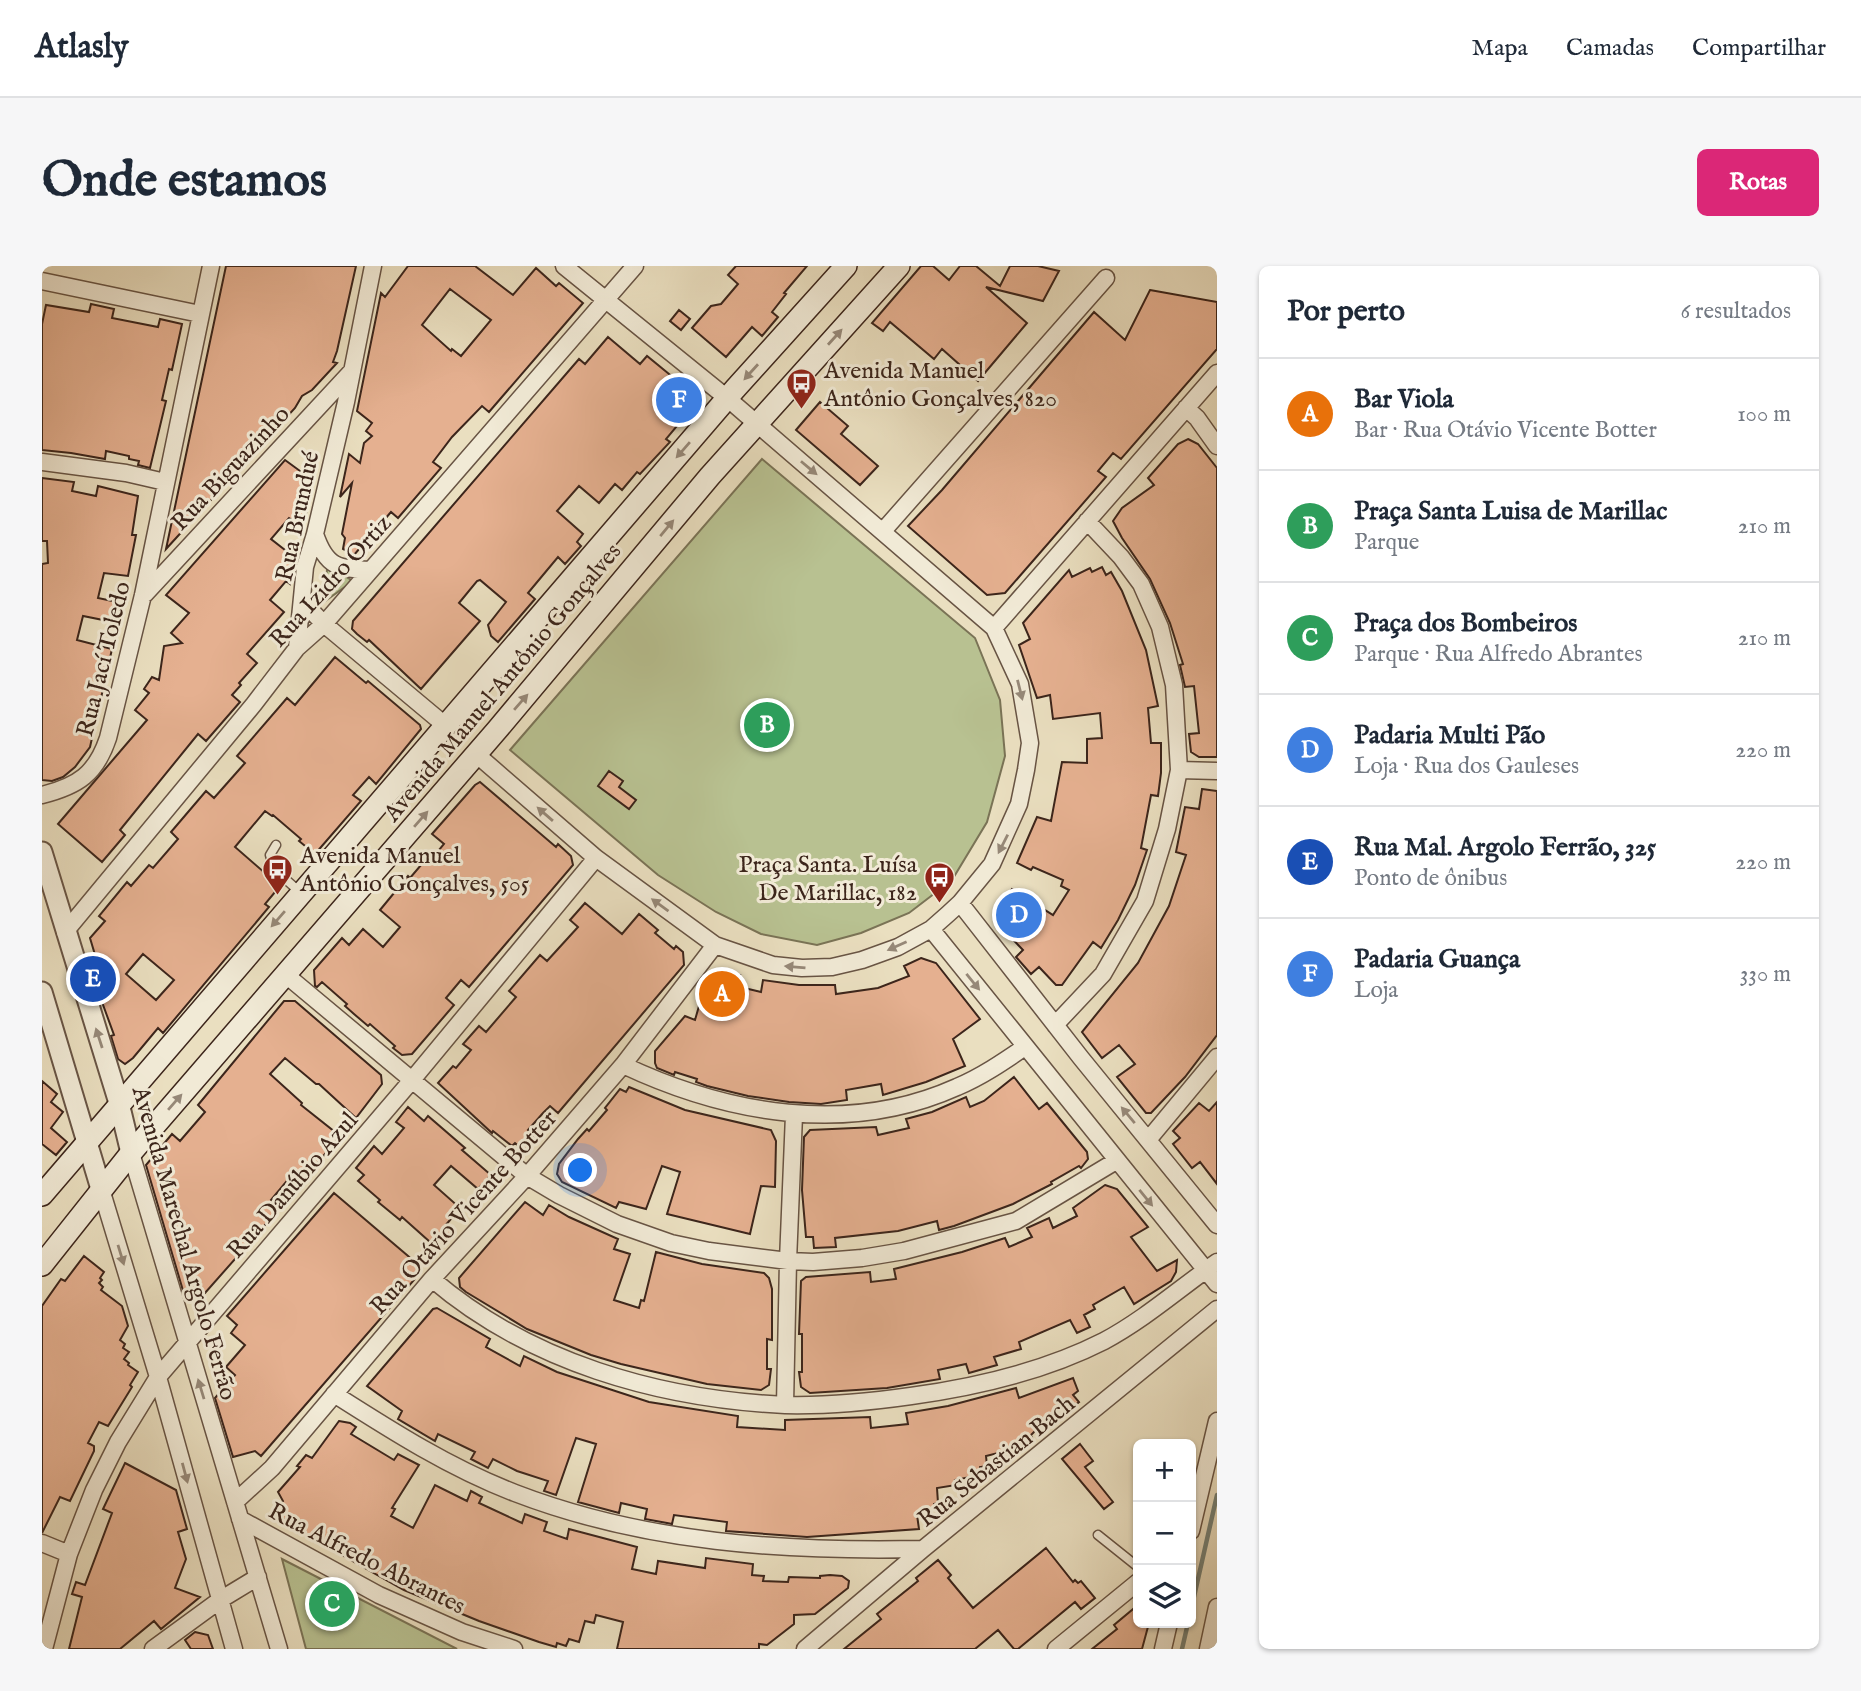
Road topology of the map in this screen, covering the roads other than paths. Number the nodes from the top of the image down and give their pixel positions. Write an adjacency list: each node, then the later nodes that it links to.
1 (211, 266): 10 (street, Rua Jací Toledo)
2 (373, 266): 11 (street, Rua Brundué)
3 (564, 266): 9 (street)
4 (635, 266): 9 (street, Rua Izidro Ortiz)
5 (846, 266): 13 (main road, Avenida Manuel Antônio Gonçalves, one-way to 13)
6 (895, 268): 16 (main road, Avenida Manuel Antônio Gonçalves, one-way to 6)
7 (1106, 278): 22 (street)
8 (42, 281): 10 (street)
9 (607, 300): 13 (street); 26 (street, Rua Izidro Ortiz)
10 (200, 314): 20 (street, Rua Jací Toledo)
11 (351, 372): 15 (street, Rua Biguazinho); 17 (street, Rua Brundué)
12 (1217, 373): 14 (street)
13 (727, 398): 16 (street); 32 (main road, Avenida Manuel Antônio Gonçalves, one-way to 32)
14 (1186, 408): 18 (street); 21 (street)
15 (310, 416): 17 (street, Rua Brundué); 25 (street, Rua Biguazinho)
16 (756, 424): 22 (street, one-way to 22); 33 (main road, Avenida Manuel Antônio Gonçalves, one-way to 16)
17 (338, 436): 23 (street, Rua Brundué)
18 (1217, 446)
19 (42, 462): 20 (street)
20 (165, 482): 24 (street, Rua Jací Toledo)
21 (1087, 521): 30 (street); 34 (street)
22 (883, 531): 30 (street)
23 (316, 534): 26 (street); 28 (street, Rua Brundué)
24 (154, 540): 25 (street); 27 (street, Rua Jací Toledo)
25 (182, 554): 27 (street, Rua Biguazinho)
26 (371, 569): 29 (street, Rua Izidro Ortiz)
27 (143, 595): 36 (street, Rua Jací Toledo)
28 (302, 601): 29 (street); 31 (street, Rua Brundué)
29 (324, 624): 31 (street, Rua Izidro Ortiz); 32 (street)
30 (994, 628): 41 (street, one-way to 41)
31 (297, 648): 43 (street, Rua Izidro Ortiz)
32 (446, 726): 40 (main road, Avenida Manuel Antônio Gonçalves)
33 (476, 754): 39 (street, one-way to 33); 45 (main road, Avenida Manuel Antônio Gonçalves, one-way to 33)
34 (1179, 770): 35 (street); 47 (street)
35 (1217, 771)
36 (42, 795)
37 (276, 845): 40 (lane)
38 (42, 852): 43 (street, Avenida Marechal Argolo Ferrão)
39 (596, 859): 44 (street, one-way to 39); 51 (street, Rua Danúbio Azul)
40 (301, 893): 52 (main road, Avenida Manuel Antônio Gonçalves, one-way to 52)
41 (960, 903): 42 (street); 47 (street)
42 (931, 929): 44 (street, one-way to 44); 48 (street, one-way to 48)
43 (65, 932): 52 (street, Avenida Marechal Argolo Ferrão, one-way to 43)
44 (715, 945): 50 (street, Rua Otávio Vicente Botter)
45 (286, 975): 51 (street); 56 (main road, Avenida Manuel Antônio Gonçalves, one-way to 45)
46 (42, 992): 55 (street)
47 (1055, 1025): 54 (street, one-way to 47)
48 (1025, 1047): 53 (street); 57 (street)
49 (1217, 1057): 54 (street)
50 (623, 1065): 53 (street); 58 (street, Rua Otávio Vicente Botter)
51 (412, 1080): 58 (street); 68 (street, Rua Danúbio Azul)
52 (119, 1103): 55 (main road, Avenida Manuel Antônio Gonçalves); 56 (street, Avenida Marechal Argolo Ferrão)
53 (794, 1115): 62 (street)
54 (1148, 1140): 61 (street)
55 (87, 1142): 59 (street); 60 (main road, Avenida Manuel Antônio Gonçalves)
56 (131, 1153): 59 (main road, Avenida Manuel Antônio Gonçalves); 68 (street, Avenida Marechal Argolo Ferrão)
57 (1116, 1161): 62 (street); 64 (street, one-way to 64)
58 (527, 1176): 62 (street); 65 (street, Rua Otávio Vicente Botter)
59 (101, 1189): 63 (main road, Avenida Manuel Antônio Gonçalves); 69 (street, one-way to 69)
60 (42, 1195)
61 (1217, 1225)
62 (788, 1261): 71 (street)
63 (42, 1265)
64 (1211, 1266): 66 (street); 71 (street)
65 (432, 1279): 70 (street, Rua Otávio Vicente Botter); 71 (street)
66 (1217, 1284)
67 (1217, 1309): 78 (street, Rua Sebastian Bach)
68 (187, 1341): 69 (street, Rua Danúbio Azul); 73 (street, Avenida Marechal Argolo Ferrão, one-way to 68)
69 (158, 1377): 79 (street, Rua Danúbio Azul); 83 (street, one-way to 83)
70 (334, 1394): 73 (street, Rua Otávio Vicente Botter); 78 (street)
71 (785, 1405)
72 (1217, 1421): 74 (street)
73 (235, 1502): 75 (street, Avenida Marechal Argolo Ferrão)
74 (1196, 1510)
75 (240, 1519): 81 (street, Avenida Marechal Argolo Ferrão); 90 (street, Rua Alfredo Abrantes)
76 (1098, 1535): 80 (lane)
77 (42, 1543): 79 (street)
78 (923, 1549): 91 (street, Rua Sebastian Bach)
79 (69, 1554): 86 (street, Rua Danúbio Azul)
80 (1136, 1565)
81 (258, 1577): 83 (street); 89 (street, Avenida Marechal Argolo Ferrão)
82 (1133, 1586): 92 (street)
83 (220, 1600): 87 (street); 88 (street)
84 (1217, 1607): 94 (street)
85 (1169, 1628): 93 (street)
86 (44, 1649)
87 (153, 1649)
88 (234, 1649)
89 (279, 1649)
90 (514, 1649)
91 (805, 1649)
92 (1056, 1649)
93 (1164, 1649)
94 (1208, 1649)

